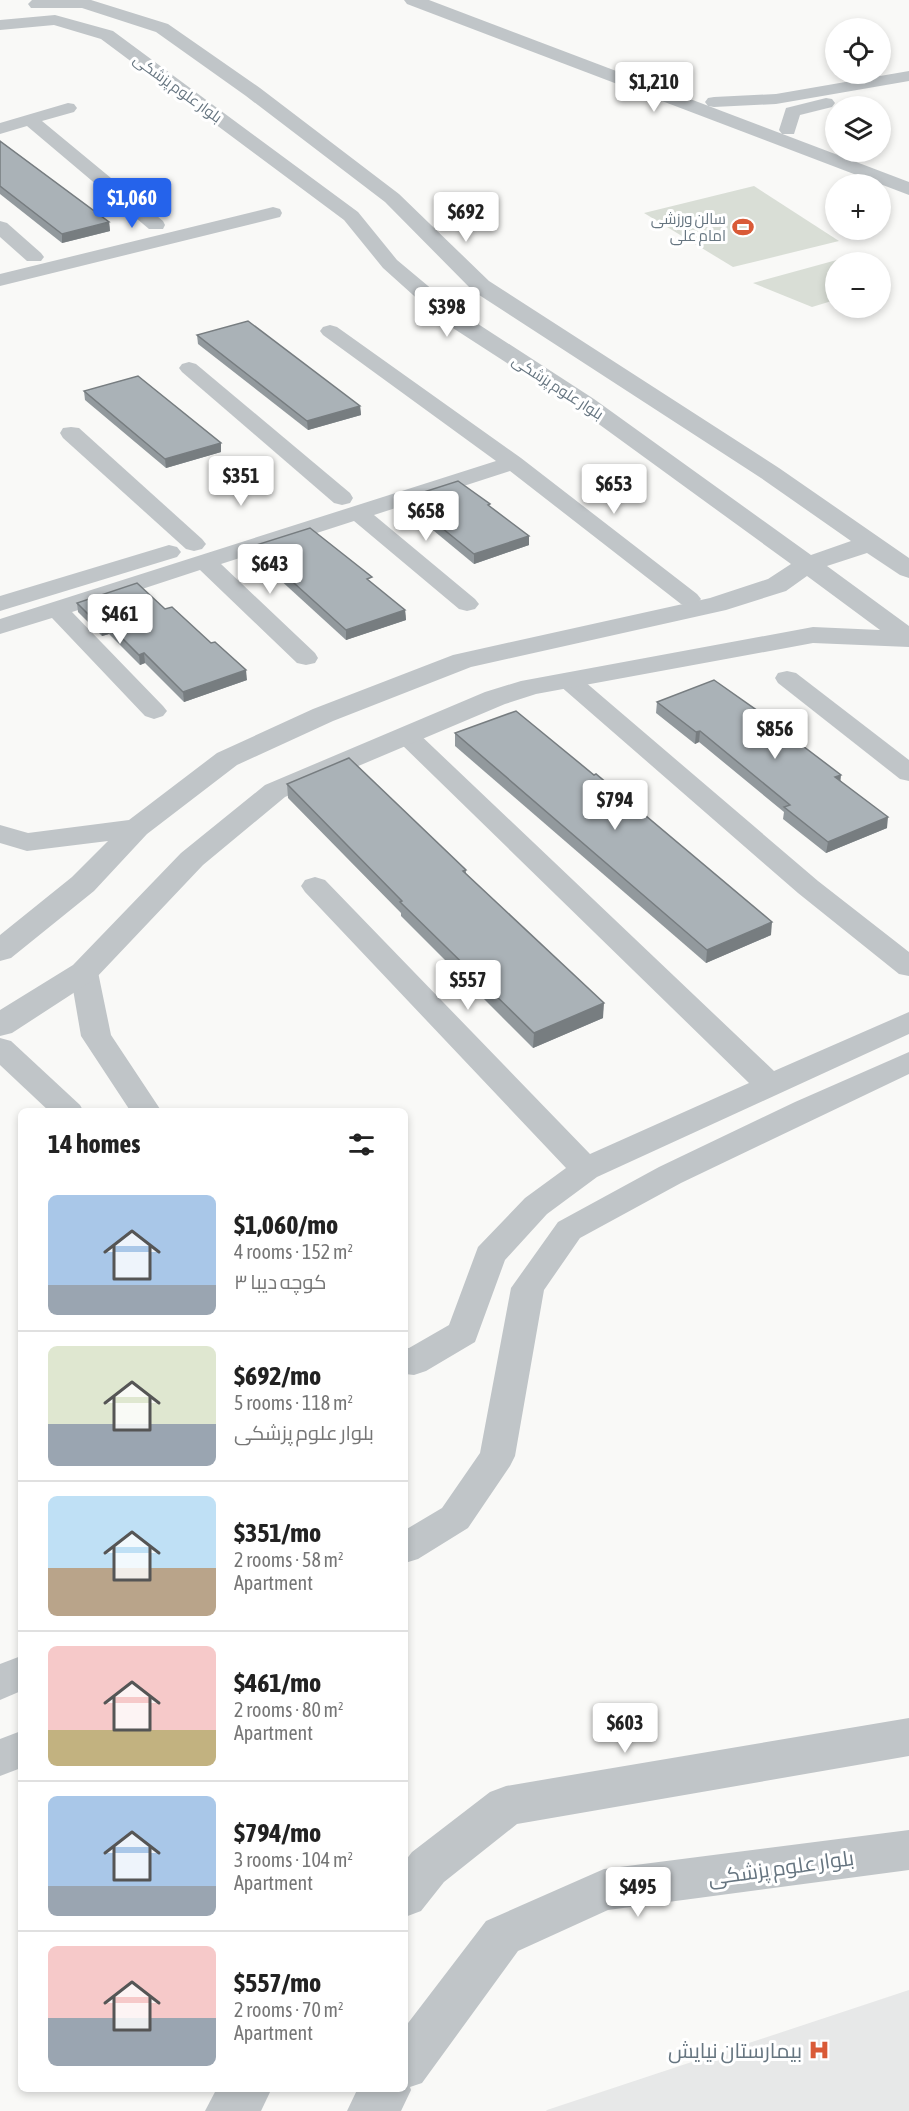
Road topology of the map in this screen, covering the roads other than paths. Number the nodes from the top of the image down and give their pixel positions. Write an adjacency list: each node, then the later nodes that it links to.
1 (413, 0): 15 (street)
2 (446, 0): 7 (street)
3 (12, 4): 26 (street)
4 (0, 25): 28 (street, بلوار علوم پزشکی)
5 (909, 76): 7 (street)
6 (909, 88): 11 (street)
7 (714, 102): 11 (street)
8 (68, 108): 9 (street)
9 (30, 120): 10 (street); 17 (street)
10 (0, 129)
11 (788, 130): 12 (street)
12 (825, 144)
13 (873, 162): 14 (street)
14 (909, 175)
15 (909, 189)
16 (273, 213): 20 (street)
17 (156, 225)
18 (0, 227): 19 (street)
19 (34, 257)
20 (0, 280)
21 (330, 331): 24 (street)
22 (189, 368): 25 (street)
23 (71, 433): 27 (street)
24 (504, 456): 25 (street); 30 (street)
25 (350, 505): 27 (street); 32 (street)
26 (871, 543): 28 (street); 29 (street)
27 (199, 553): 31 (street); 33 (street); 36 (street)
28 (809, 564): 35 (street, بلوار علوم پزشکی); 37 (street)
29 (909, 570)
30 (689, 599)
31 (0, 604)
32 (467, 604)
33 (56, 609): 34 (street); 42 (street)
34 (0, 627)
35 (909, 638): 39 (street)
36 (306, 658)
37 (463, 661): 40 (street); 41 (street)
38 (786, 678): 45 (street)
39 (567, 680): 41 (street); 50 (street)
40 (398, 686): 43 (street); 46 (street)
41 (495, 698): 43 (street)
42 (154, 711)
43 (438, 722): 44 (street)
44 (406, 735): 51 (street); 56 (street)
45 (909, 774)
46 (137, 828): 47 (street); 49 (street)
47 (0, 834)
48 (315, 886): 59 (street)
49 (0, 951)
50 (909, 967)
51 (84, 972): 53 (street); 58 (street)
52 (909, 1022): 56 (street)
53 (0, 1025)
54 (0, 1048): 57 (street)
55 (909, 1062): 61 (street)
56 (770, 1085): 59 (street)
57 (65, 1108)
58 (144, 1108)
59 (586, 1169): 60 (street)
60 (408, 1361)
61 (408, 1546)
62 (18, 1674): 63 (street)
63 (0, 1683)
64 (909, 1737): 68 (street)
65 (18, 1750): 66 (street)
66 (0, 1759)
67 (909, 1850): 69 (street, بلوار علوم پزشکی)
68 (408, 1892)
69 (408, 2062)
70 (245, 2092): 72 (street)
71 (386, 2092): 73 (street)
72 (229, 2111)
73 (372, 2111)

